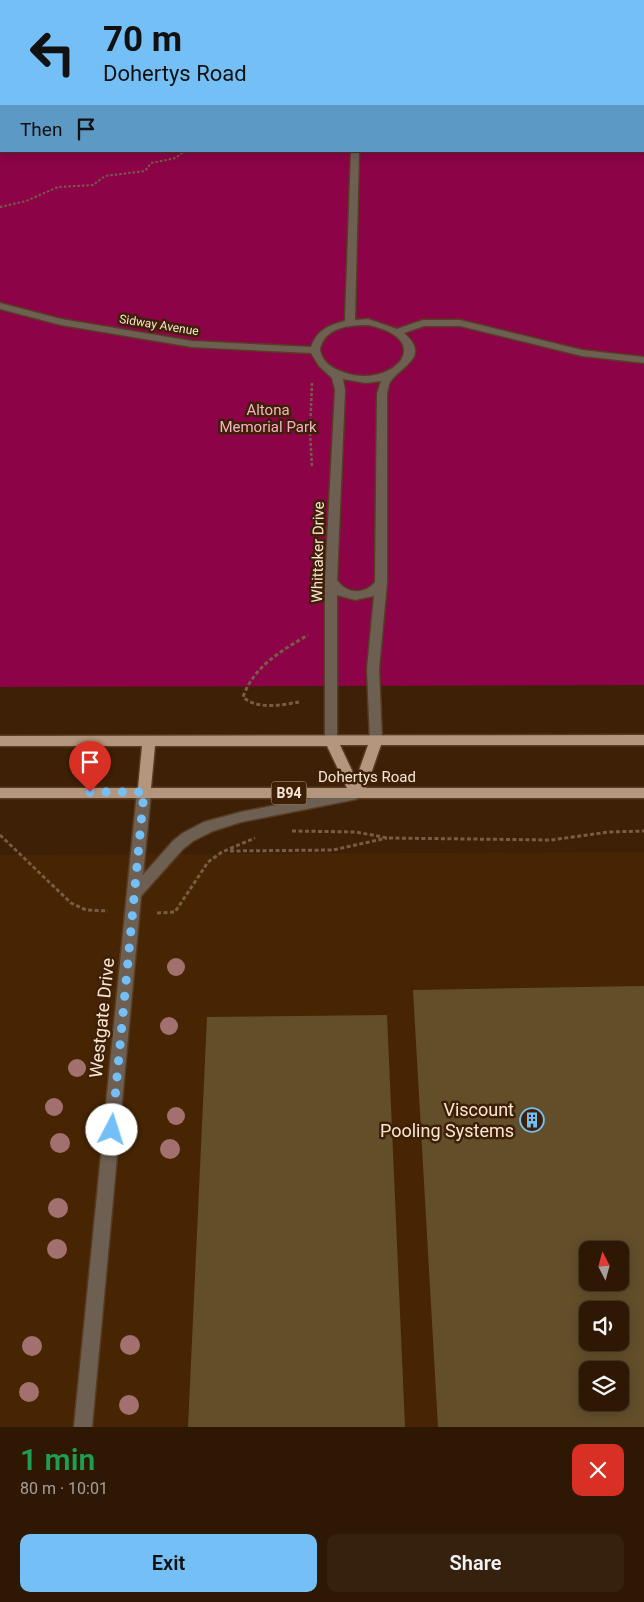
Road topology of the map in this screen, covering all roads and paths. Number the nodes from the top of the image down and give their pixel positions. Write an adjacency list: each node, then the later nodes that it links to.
1 (183, 152): 3 (path)
2 (355, 152): 5 (street)
3 (0, 207)
4 (0, 306): 7 (street, Sidway Avenue)
5 (350, 323): 6 (street); 7 (street)
6 (396, 332): 8 (street); 10 (street)
7 (316, 350): 9 (street)
8 (644, 360)
9 (328, 369): 10 (street); 13 (street, Whittaker Drive)
10 (395, 371): 14 (street)
11 (309, 377): 12 (path)
12 (312, 470)
13 (331, 580): 14 (street); 20 (street, Whittaker Drive)
14 (381, 582): 21 (street)
15 (310, 633): 16 (path)
16 (299, 702)
17 (0, 740): 19 (main road)
18 (644, 740): 21 (main road)
19 (148, 741): 20 (main road); 22 (main road)
20 (331, 741): 21 (main road); 25 (main road)
21 (376, 741): 25 (main road)
22 (144, 792): 23 (main road, Dohertys Road / B94); 25 (main road, Dohertys Road / B94); 30 (street, Westgate Drive)
23 (0, 793)
24 (644, 793): 25 (main road, Dohertys Road / B94)
25 (356, 794): 30 (street)
26 (284, 831): 29 (path)
27 (644, 831): 29 (path)
28 (257, 837): 29 (path)
29 (388, 838)
30 (135, 893): 31 (street, Westgate Drive)
31 (83, 1427)

